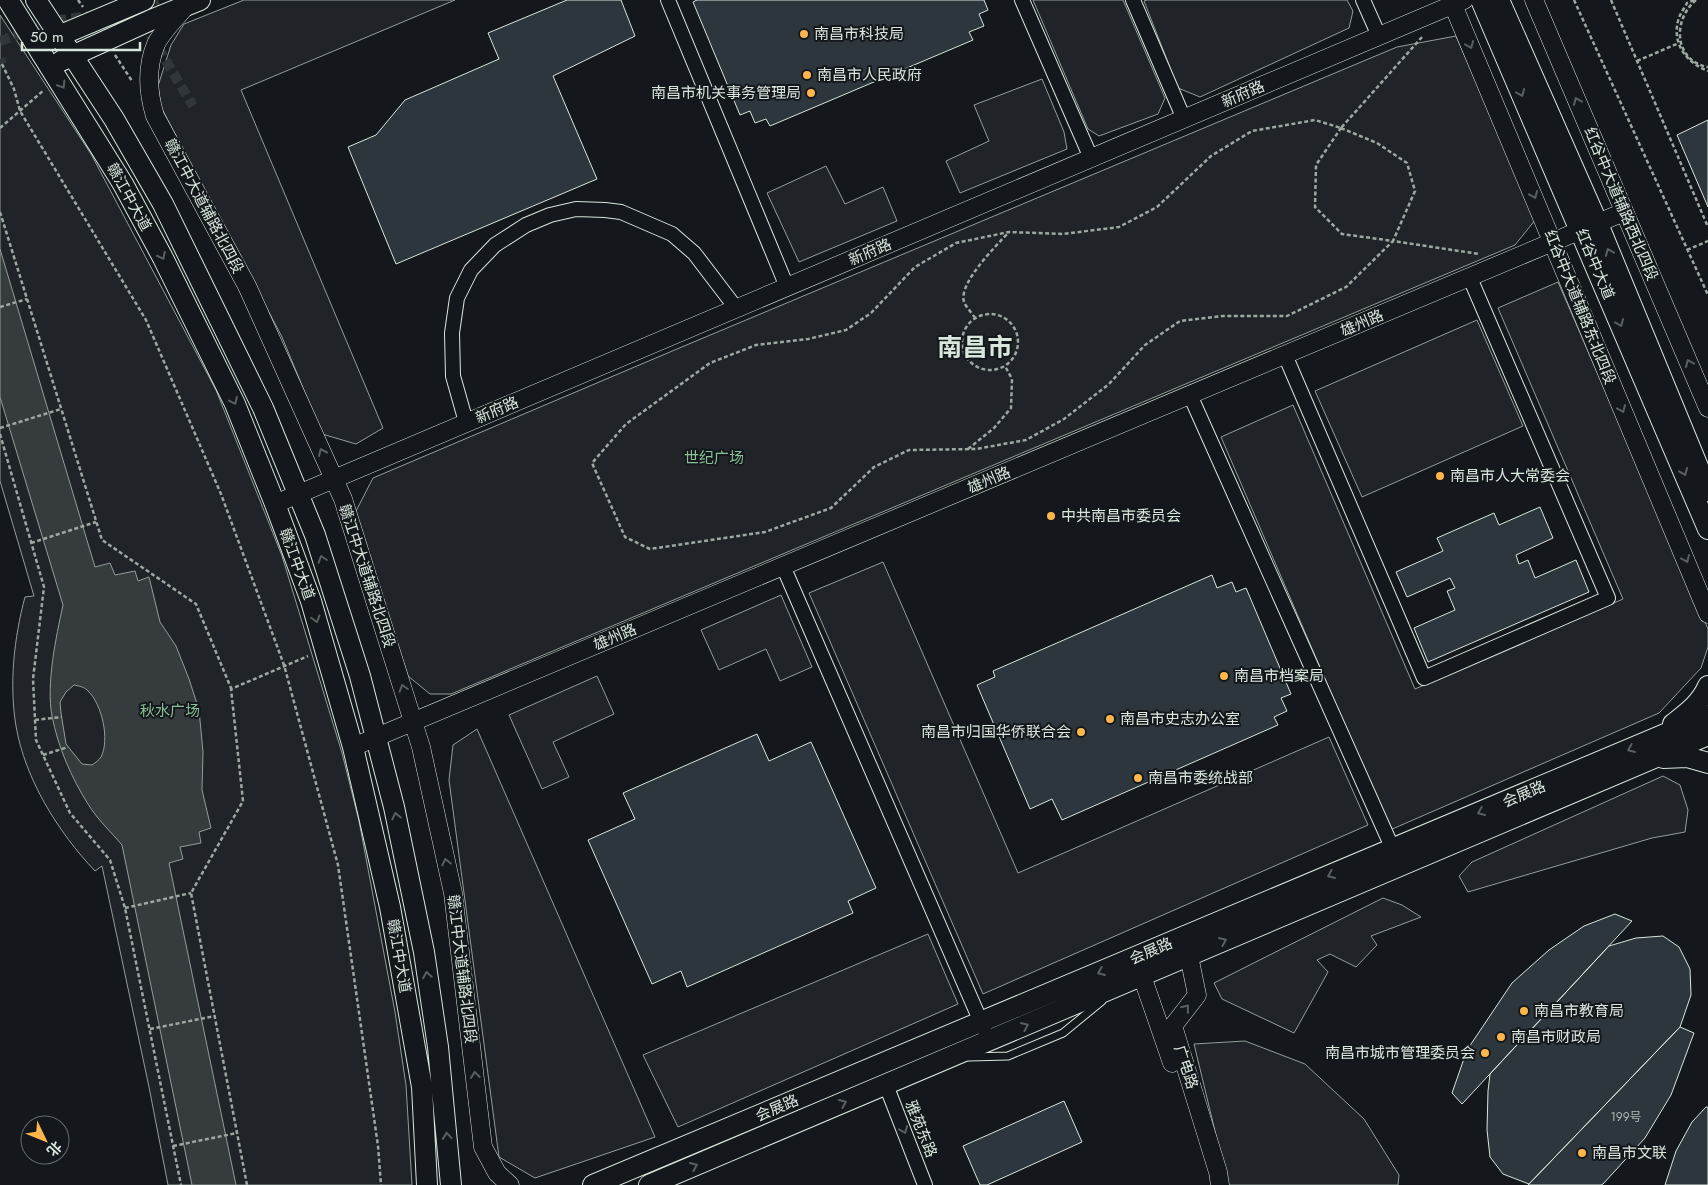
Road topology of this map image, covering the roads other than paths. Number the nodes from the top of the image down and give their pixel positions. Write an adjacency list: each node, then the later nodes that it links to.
1 (8, 0): 15 (main road, 赣江中大道)
2 (36, 0): 13 (main road, 赣江中大道)
3 (144, 0): 13 (main road)
4 (668, 0): 24 (street)
5 (1022, 0): 19 (street)
6 (1133, 0): 18 (street)
7 (1363, 0): 14 (street)
8 (1482, 0): 21 (main road, 红谷中大道, one-way to 21)
9 (1499, 0): 21 (main road, 红谷中大道)
10 (1534, 0): 20 (street, 红谷中大道辅路西北四段, one-way to 10)
11 (1456, 2): 14 (street, 新府路); 22 (street, 红谷中大道辅路东北四段, one-way to 22)
12 (194, 3): 16 (main road); 30 (street, 赣江中大道辅路北四段, one-way to 12)
13 (59, 36): 15 (main road); 16 (main road, 赣江中大道)
14 (1379, 36): 18 (street, 新府路)
15 (37, 45): 17 (main road, 赣江中大道)
16 (72, 56): 17 (main road); 32 (main road, 赣江中大道)
17 (50, 66): 33 (main road, 赣江中大道, one-way to 33)
18 (1184, 119): 19 (street, 新府路)
19 (1091, 158): 24 (street, 新府路)
20 (1624, 212): 21 (street, 雄州路); 28 (street, 红谷中大道辅路西北四段, one-way to 20)
21 (1589, 227): 22 (street, 雄州路); 31 (main road, 红谷中大道, one-way to 21); 34 (main road, 红谷中大道, one-way to 34)
22 (1554, 242): 23 (street, 雄州路); 36 (street, 红谷中大道辅路东北四段, one-way to 36)
23 (1470, 278): 26 (street, 雄州路); 26 (street)
24 (787, 287): 25 (street, 新府路)
25 (736, 308): 29 (street, 新府路); 29 (street)
26 (1285, 355): 27 (street, 雄州路)
27 (1190, 396): 35 (street, 雄州路); 45 (street)
28 (1708, 408)
29 (466, 422): 30 (street, 新府路)
30 (334, 479): 32 (street, 新府路); 39 (street, 赣江中大道辅路北四段, one-way to 30)
31 (1708, 491)
32 (298, 494): 33 (street, 新府路); 41 (main road, 赣江中大道, one-way to 32)
33 (275, 504): 42 (main road, 赣江中大道, one-way to 42)
34 (1708, 529)
35 (783, 566): 39 (street, 雄州路); 49 (street)
36 (1708, 614)
37 (1708, 686): 43 (main road)
38 (1708, 716): 43 (main road, 会展路)
39 (413, 722): 41 (street, 雄州路); 55 (street, 赣江中大道辅路北四段, one-way to 39)
40 (1708, 735): 43 (main road, 会展路)
41 (376, 738): 42 (street, 雄州路); 54 (main road, 赣江中大道, one-way to 41)
42 (353, 747): 53 (main road, 赣江中大道)
43 (1655, 748): 44 (main road); 45 (main road, 会展路)
44 (1708, 763)
45 (1397, 857): 46 (main road, 会展路, one-way to 45); 49 (main road, 会展路, one-way to 49)
46 (1189, 956): 47 (main road, 会展路); 60 (street, 广电路, one-way to 46)
47 (1142, 976): 48 (main road, 会展路); 59 (street, 广电路)
48 (1122, 984): 50 (main road, 会展路, one-way to 48); 51 (lane)
49 (981, 1022): 50 (street); 56 (main road, 会展路)
50 (989, 1041): 51 (main road, 会展路)
51 (951, 1057): 52 (main road, 会展路)
52 (886, 1084): 57 (main road, 会展路, one-way to 52); 58 (street, 雅苑东路, one-way to 58)
53 (428, 1185)
54 (451, 1185)
55 (510, 1185)
56 (593, 1185)
57 (649, 1185)
58 (926, 1185)
59 (1212, 1185)
60 (1220, 1185)

